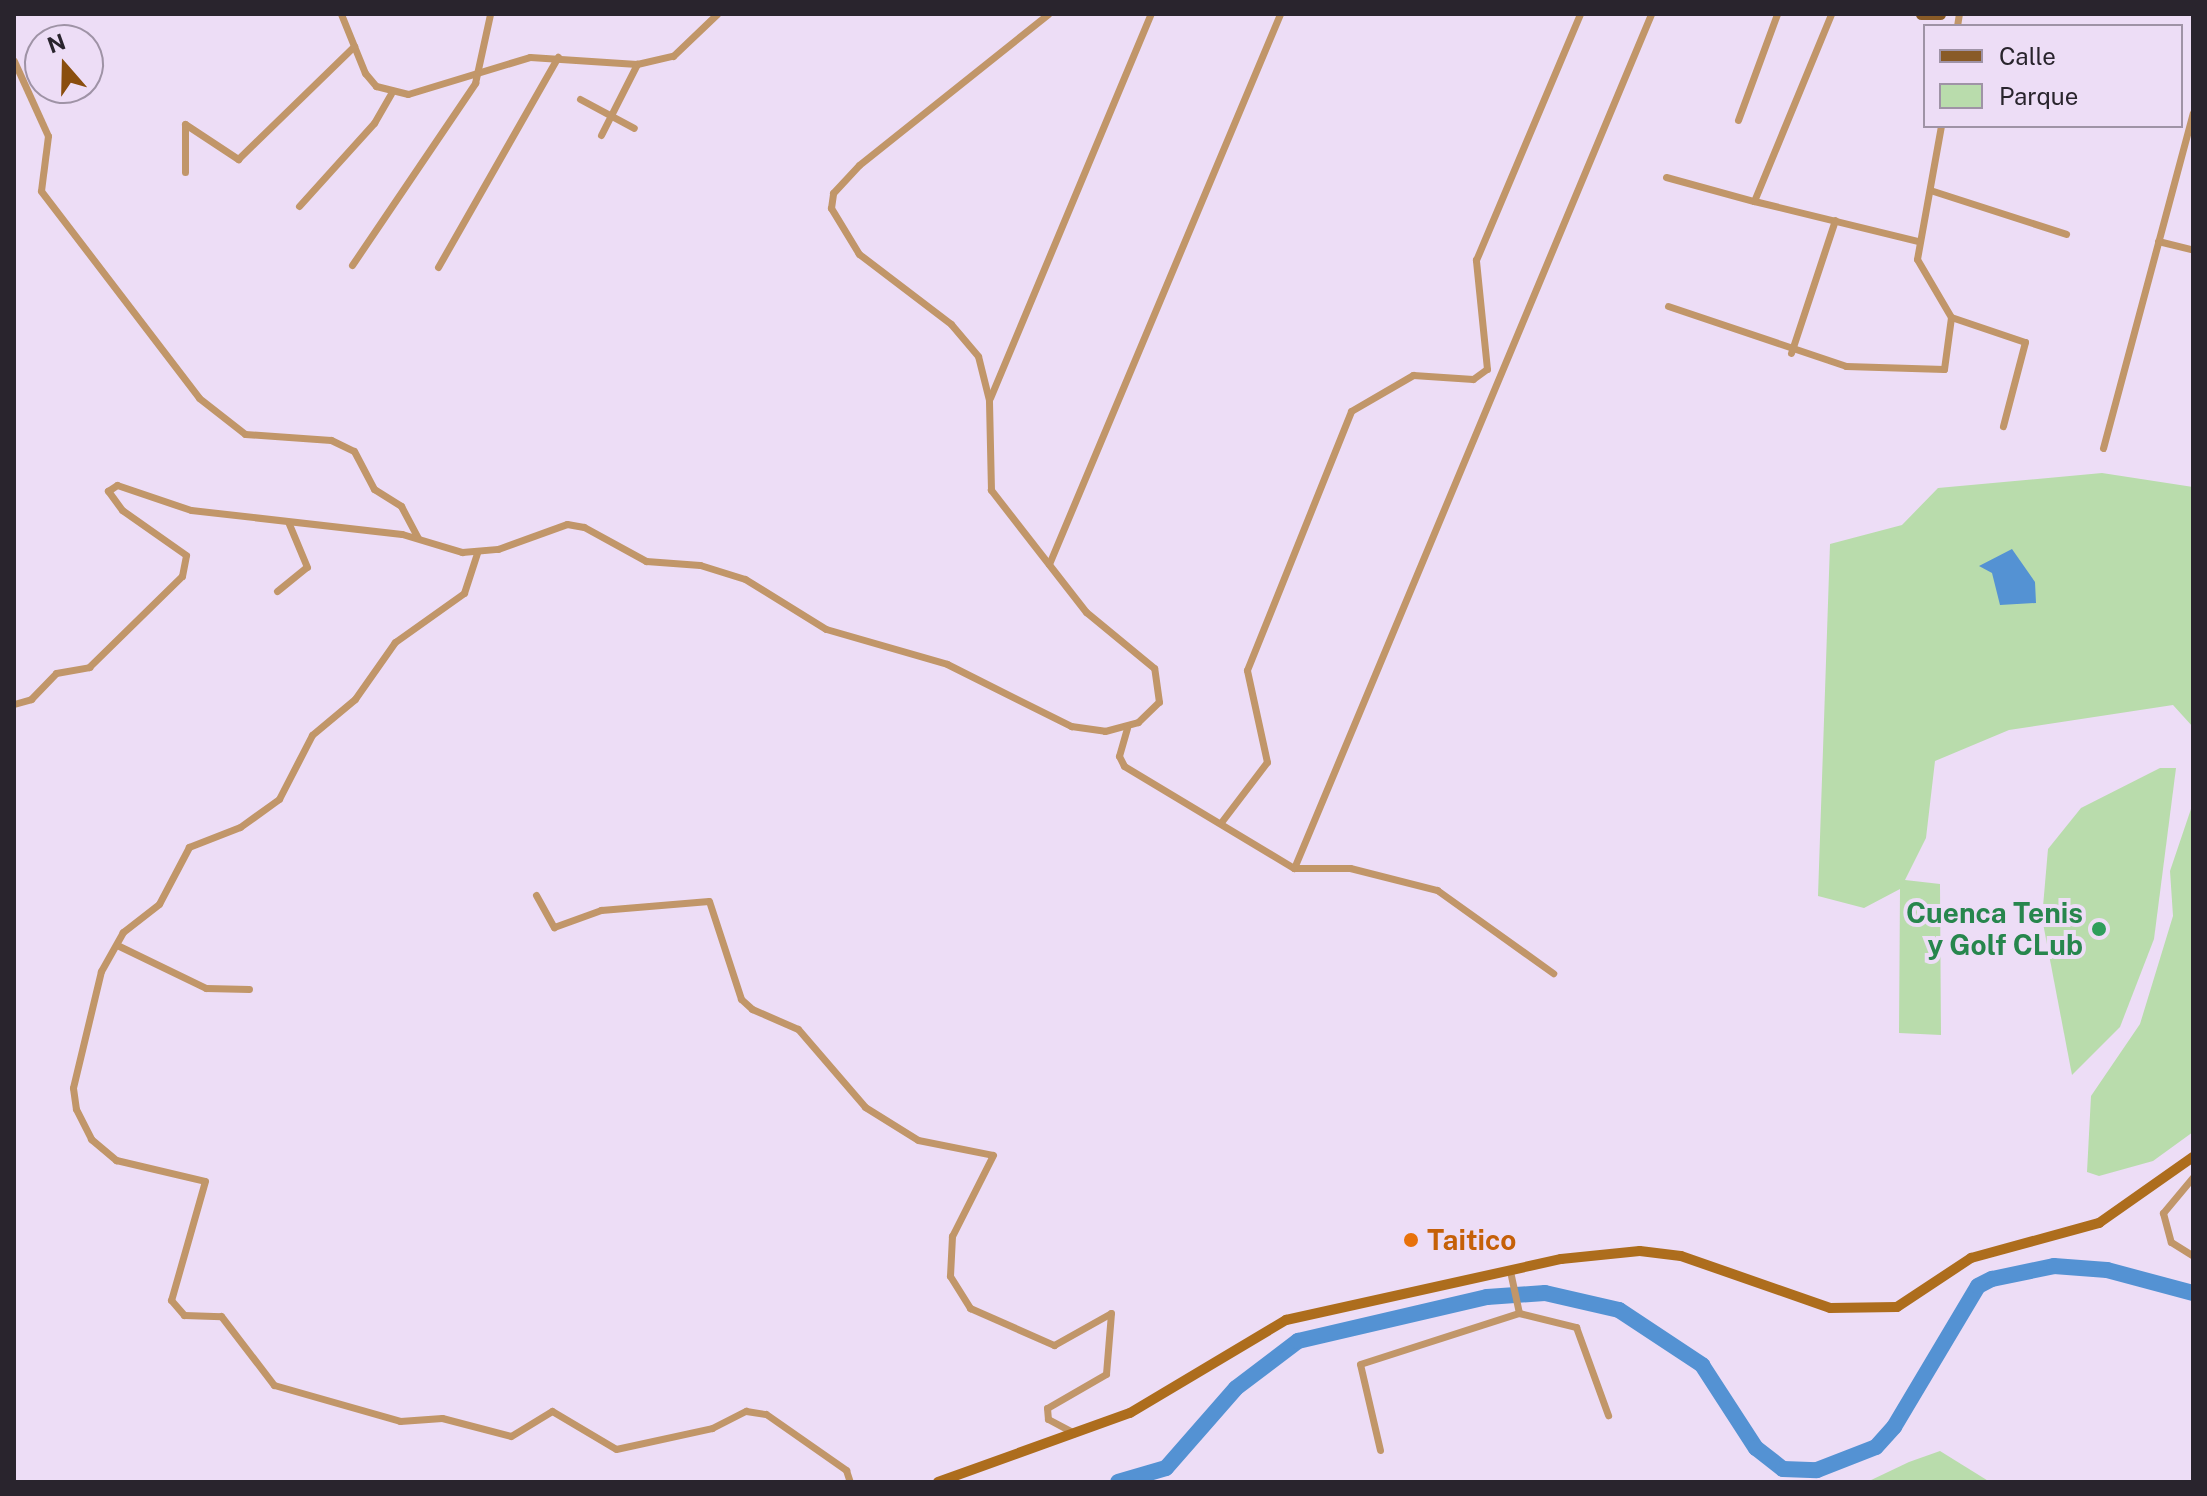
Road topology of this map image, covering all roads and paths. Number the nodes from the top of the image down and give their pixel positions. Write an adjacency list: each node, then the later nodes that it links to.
1 (341, 14): 13 (street)
2 (490, 14): 17 (street)
3 (717, 14): 16 (street)
4 (1048, 14): 41 (street)
5 (1151, 14): 41 (street)
6 (1280, 14): 47 (street)
7 (1580, 14): 51 (street)
8 (1651, 14): 52 (street)
9 (1777, 14): 22 (street)
10 (1831, 14): 29 (street)
11 (1921, 14): 12 (main road)
12 (1940, 14)
13 (354, 46): 18 (street); 26 (street)
14 (558, 57): 16 (street); 17 (street); 37 (street)
15 (14, 61): 45 (street)
16 (637, 64): 21 (street)
17 (480, 73): 18 (street); 36 (street)
18 (391, 93): 30 (street)
19 (580, 99): 21 (street)
20 (2193, 113): 34 (street)
21 (611, 115): 23 (street); 25 (street)
22 (1738, 120)
23 (634, 128)
24 (1941, 128): 28 (street)
25 (601, 135)
26 (185, 172)
27 (1666, 177): 29 (street)
28 (1930, 190): 32 (street); 33 (street)
29 (1754, 201): 31 (street)
30 (299, 206)
31 (1835, 220): 33 (street); 40 (street)
32 (2066, 234)
33 (1918, 241): 39 (street)
34 (2158, 241): 35 (street); 43 (street)
35 (2193, 250)
36 (352, 265)
37 (438, 267)
38 (1668, 306): 40 (street)
39 (1951, 317): 40 (street); 42 (street)
40 (1791, 353)
41 (989, 400): 47 (street)
42 (2003, 426)
43 (2103, 448)
44 (289, 524): 45 (street); 48 (street); 49 (street)
45 (418, 538): 46 (street)
46 (477, 553): 50 (street); 54 (street)
47 (1049, 564): 50 (street)
48 (277, 591)
49 (14, 704)
50 (1127, 728): 51 (street)
51 (1222, 821): 52 (street)
52 (1294, 868): 55 (street)
53 (536, 895): 63 (street)
54 (117, 945): 56 (street); 65 (street)
55 (1553, 973)
56 (249, 989)
57 (2193, 1157): 60 (street)
58 (2193, 1177): 59 (street)
59 (2193, 1256)
60 (1512, 1277): 61 (street); 63 (street)
61 (1518, 1309): 62 (street); 64 (street)
62 (1608, 1415)
63 (1074, 1433): 66 (street)
64 (1380, 1450)
65 (850, 1482)
66 (938, 1482)

